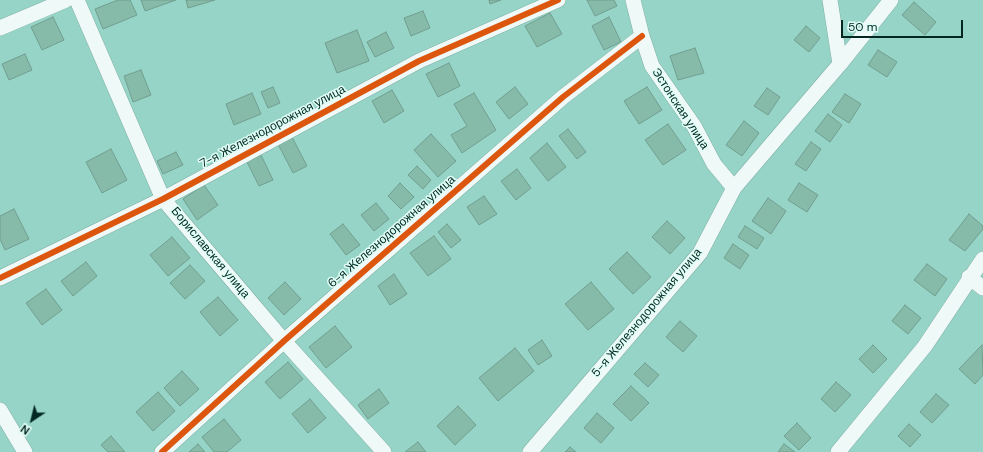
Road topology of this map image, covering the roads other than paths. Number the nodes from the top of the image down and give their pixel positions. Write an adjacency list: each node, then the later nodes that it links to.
1 (66, 0): 7 (street)
2 (77, 0): 11 (street, Бориславская улица)
3 (558, 0): 11 (street, 7-я Железнодорожная улица)
4 (633, 0): 8 (street, Эстонская улица)
5 (830, 0): 9 (street)
6 (891, 0): 9 (street, 5-я Железнодорожная улица)
7 (0, 28)
8 (642, 36): 10 (street, Эстонская улица); 16 (street, 6-я Железнодорожная улица)
9 (840, 64): 10 (street, 5-я Железнодорожная улица)
10 (734, 188): 21 (street, 5-я Железнодорожная улица)
11 (163, 199): 14 (street, 7-я Железнодорожная улица); 16 (street, Бориславская улица)
12 (983, 259): 13 (street)
13 (969, 277): 15 (street); 22 (street)
14 (0, 278)
15 (983, 288)
16 (284, 340): 19 (street, 6-я Железнодорожная улица); 20 (street, Бориславская улица)
17 (0, 410): 18 (street)
18 (25, 452)
19 (162, 452)
20 (384, 452)
21 (530, 452)
22 (838, 452)

